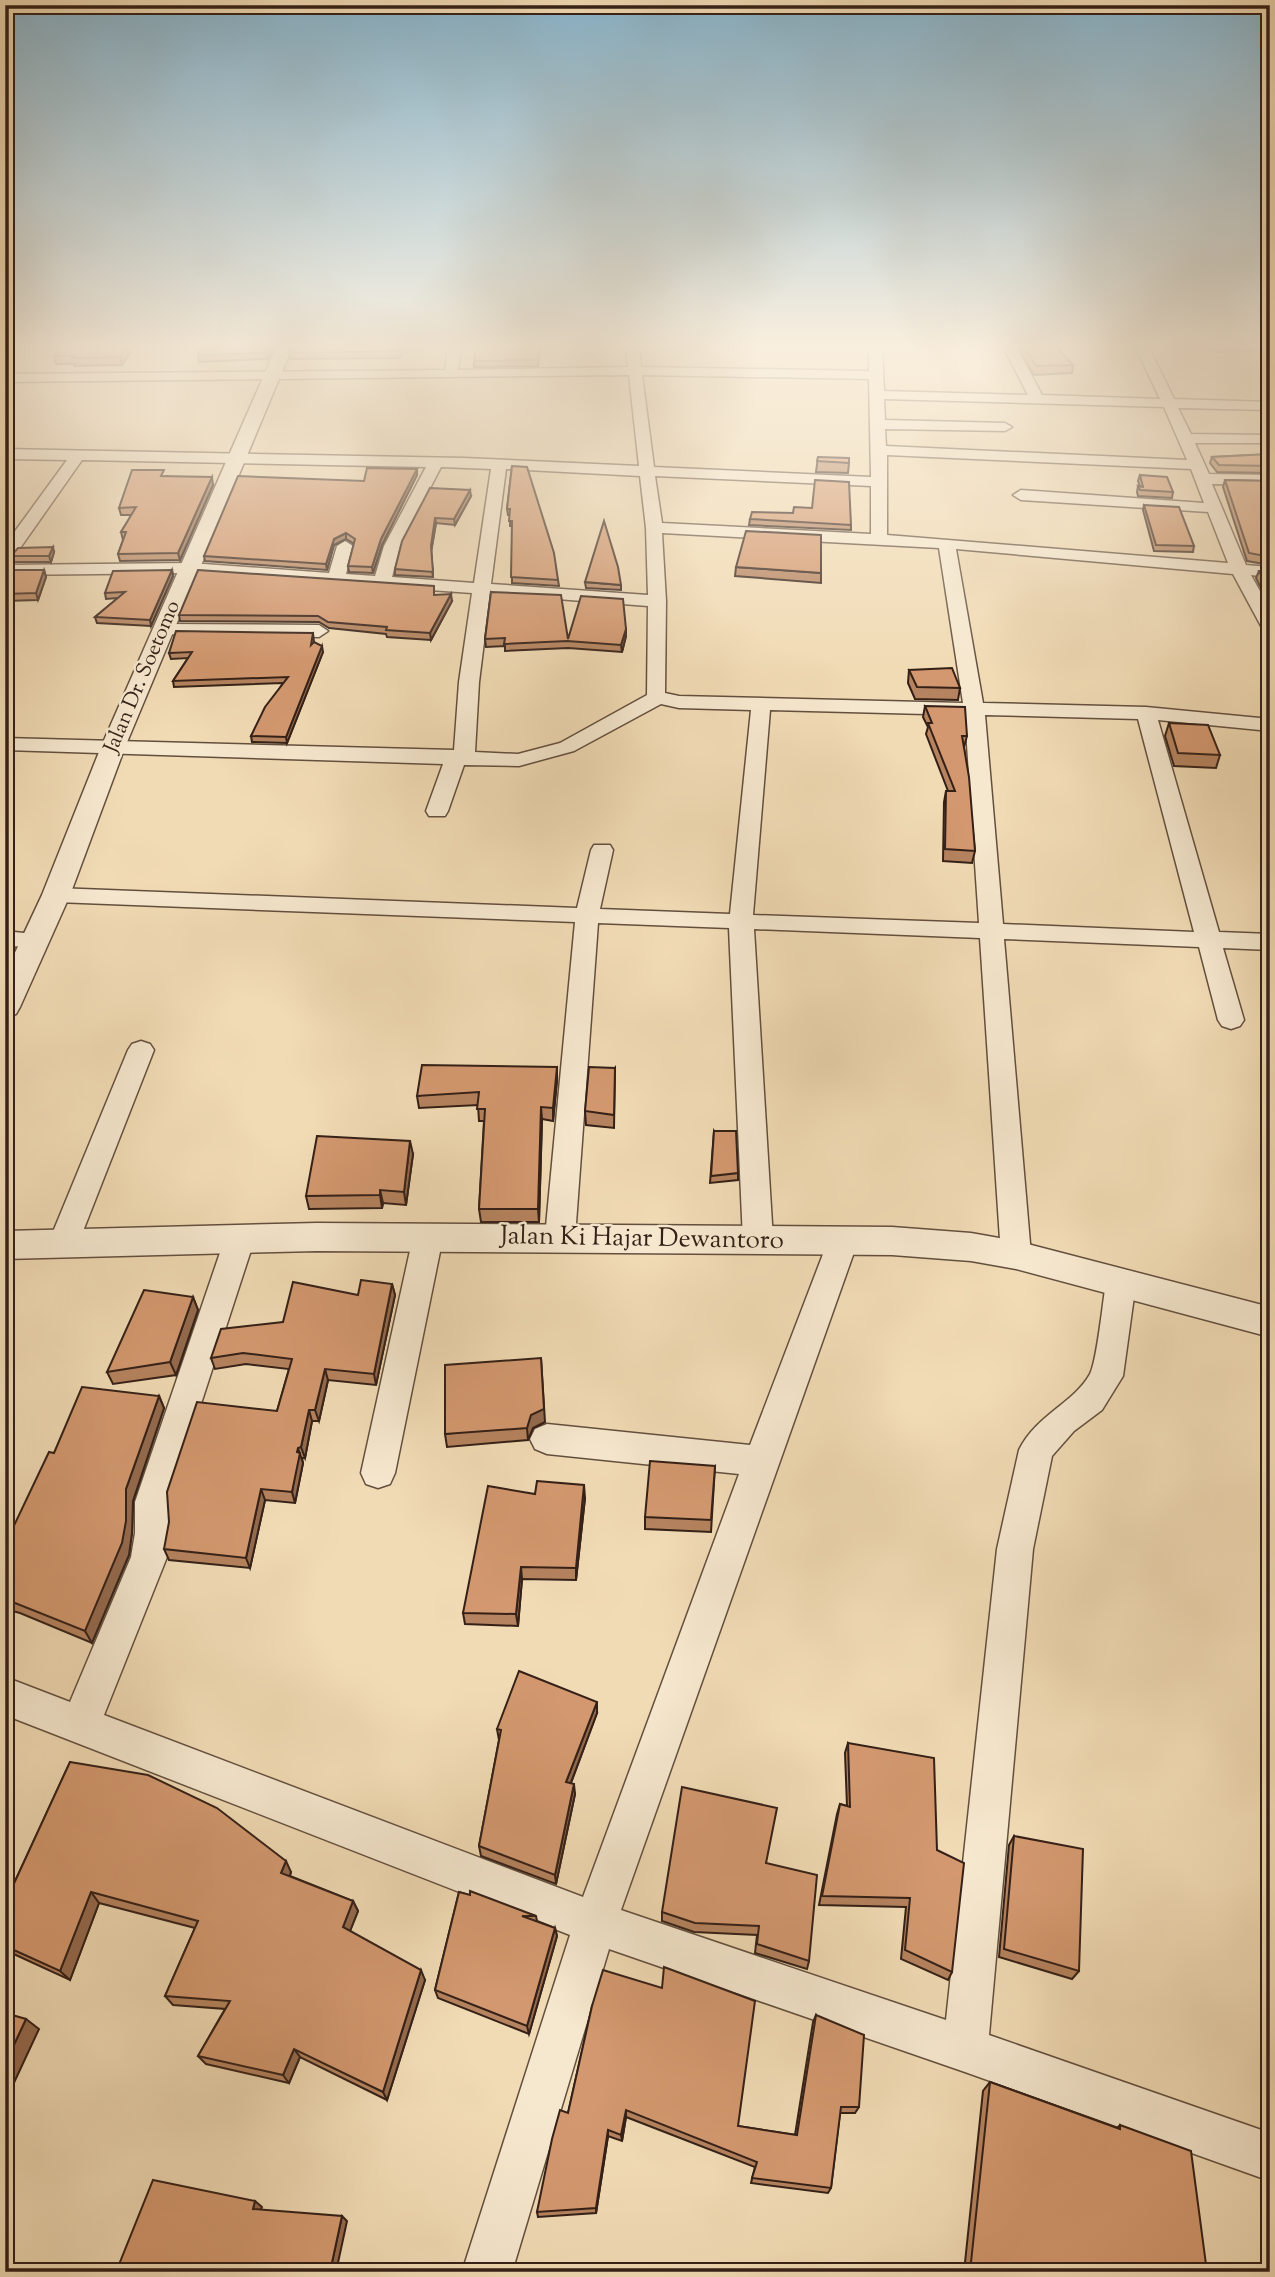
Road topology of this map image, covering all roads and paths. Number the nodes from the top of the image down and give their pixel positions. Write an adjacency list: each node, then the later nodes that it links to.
1 (14, 454): 7 (street)
2 (239, 454): 8 (street, Jalan Dr. Soetomo)
3 (643, 454): 11 (street)
4 (880, 454): 14 (street)
5 (942, 454): 12 (street)
6 (1193, 454): 12 (street)
7 (77, 456): 8 (street); 21 (street)
8 (237, 459): 9 (street); 22 (street, Jalan Dr. Soetomo)
9 (436, 463): 10 (street); 27 (street)
10 (499, 465): 11 (street); 28 (street)
11 (645, 470): 14 (street); 17 (street)
12 (1200, 472): 13 (street); 16 (street)
13 (1270, 480)
14 (879, 482): 18 (street)
15 (1021, 495): 16 (street)
16 (1214, 508): 24 (street)
17 (654, 528): 18 (street); 29 (street)
18 (879, 540): 19 (street)
19 (947, 542): 24 (street); 35 (street)
20 (345, 546): 26 (street)
21 (5, 557)
22 (190, 568): 23 (street); 26 (street); 31 (street, Jalan Dr. Soetomo)
23 (5, 570)
24 (1240, 571): 25 (street); 30 (street)
25 (1270, 572)
26 (336, 577): 27 (street)
27 (383, 580): 28 (street)
28 (481, 590): 29 (street); 40 (street)
29 (657, 601): 33 (street)
30 (1270, 626)
31 (164, 630): 32 (street); 39 (street, Jalan Dr. Soetomo)
32 (319, 631)
33 (658, 697): 34 (street); 40 (street)
34 (761, 704): 35 (street); 45 (street)
35 (974, 707): 36 (street); 46 (street)
36 (1146, 713): 37 (street); 49 (street)
37 (1270, 725)
38 (5, 744): 39 (street)
39 (113, 747): 40 (street); 43 (street, Jalan Dr. Soetomo)
40 (460, 757): 41 (street)
41 (437, 811)
42 (602, 850): 44 (street)
43 (56, 895): 44 (street); 48 (street, Jalan Dr. Soetomo)
44 (587, 916): 45 (street); 55 (street)
45 (741, 920): 46 (street); 57 (street)
46 (991, 931): 49 (street); 61 (street)
47 (5, 939): 48 (street)
48 (34, 940): 51 (street, Jalan Dr. Soetomo)
49 (1211, 940): 50 (street); 52 (street)
50 (1270, 942)
51 (5, 1007)
52 (1231, 1020)
53 (141, 1050): 59 (street)
54 (428, 1237): 55 (street, Jalan Ki Hajar Dewantoro); 56 (street, Jalan Ki Hajar Dewantoro); 66 (street)
55 (560, 1237): 57 (street, Jalan Ki Hajar Dewantoro)
56 (240, 1238): 59 (street, Jalan Ki Hajar Dewantoro); 68 (street)
57 (758, 1240): 58 (street, Jalan Ki Hajar Dewantoro)
58 (843, 1241): 61 (street, Jalan Ki Hajar Dewantoro); 65 (street)
59 (63, 1244): 60 (street, Jalan Ki Hajar Dewantoro)
60 (5, 1245)
61 (1016, 1255): 62 (street, Jalan Ki Hajar Dewantoro)
62 (1121, 1282): 63 (street, Jalan Ki Hajar Dewantoro); 70 (street)
63 (1270, 1322)
64 (547, 1439): 65 (street)
65 (761, 1461): 69 (street)
66 (378, 1473)
67 (5, 1696): 68 (street)
68 (80, 1725): 69 (street)
69 (595, 1923): 70 (street); 72 (street)
70 (965, 2049): 71 (street)
71 (1270, 2157)
72 (487, 2272)

